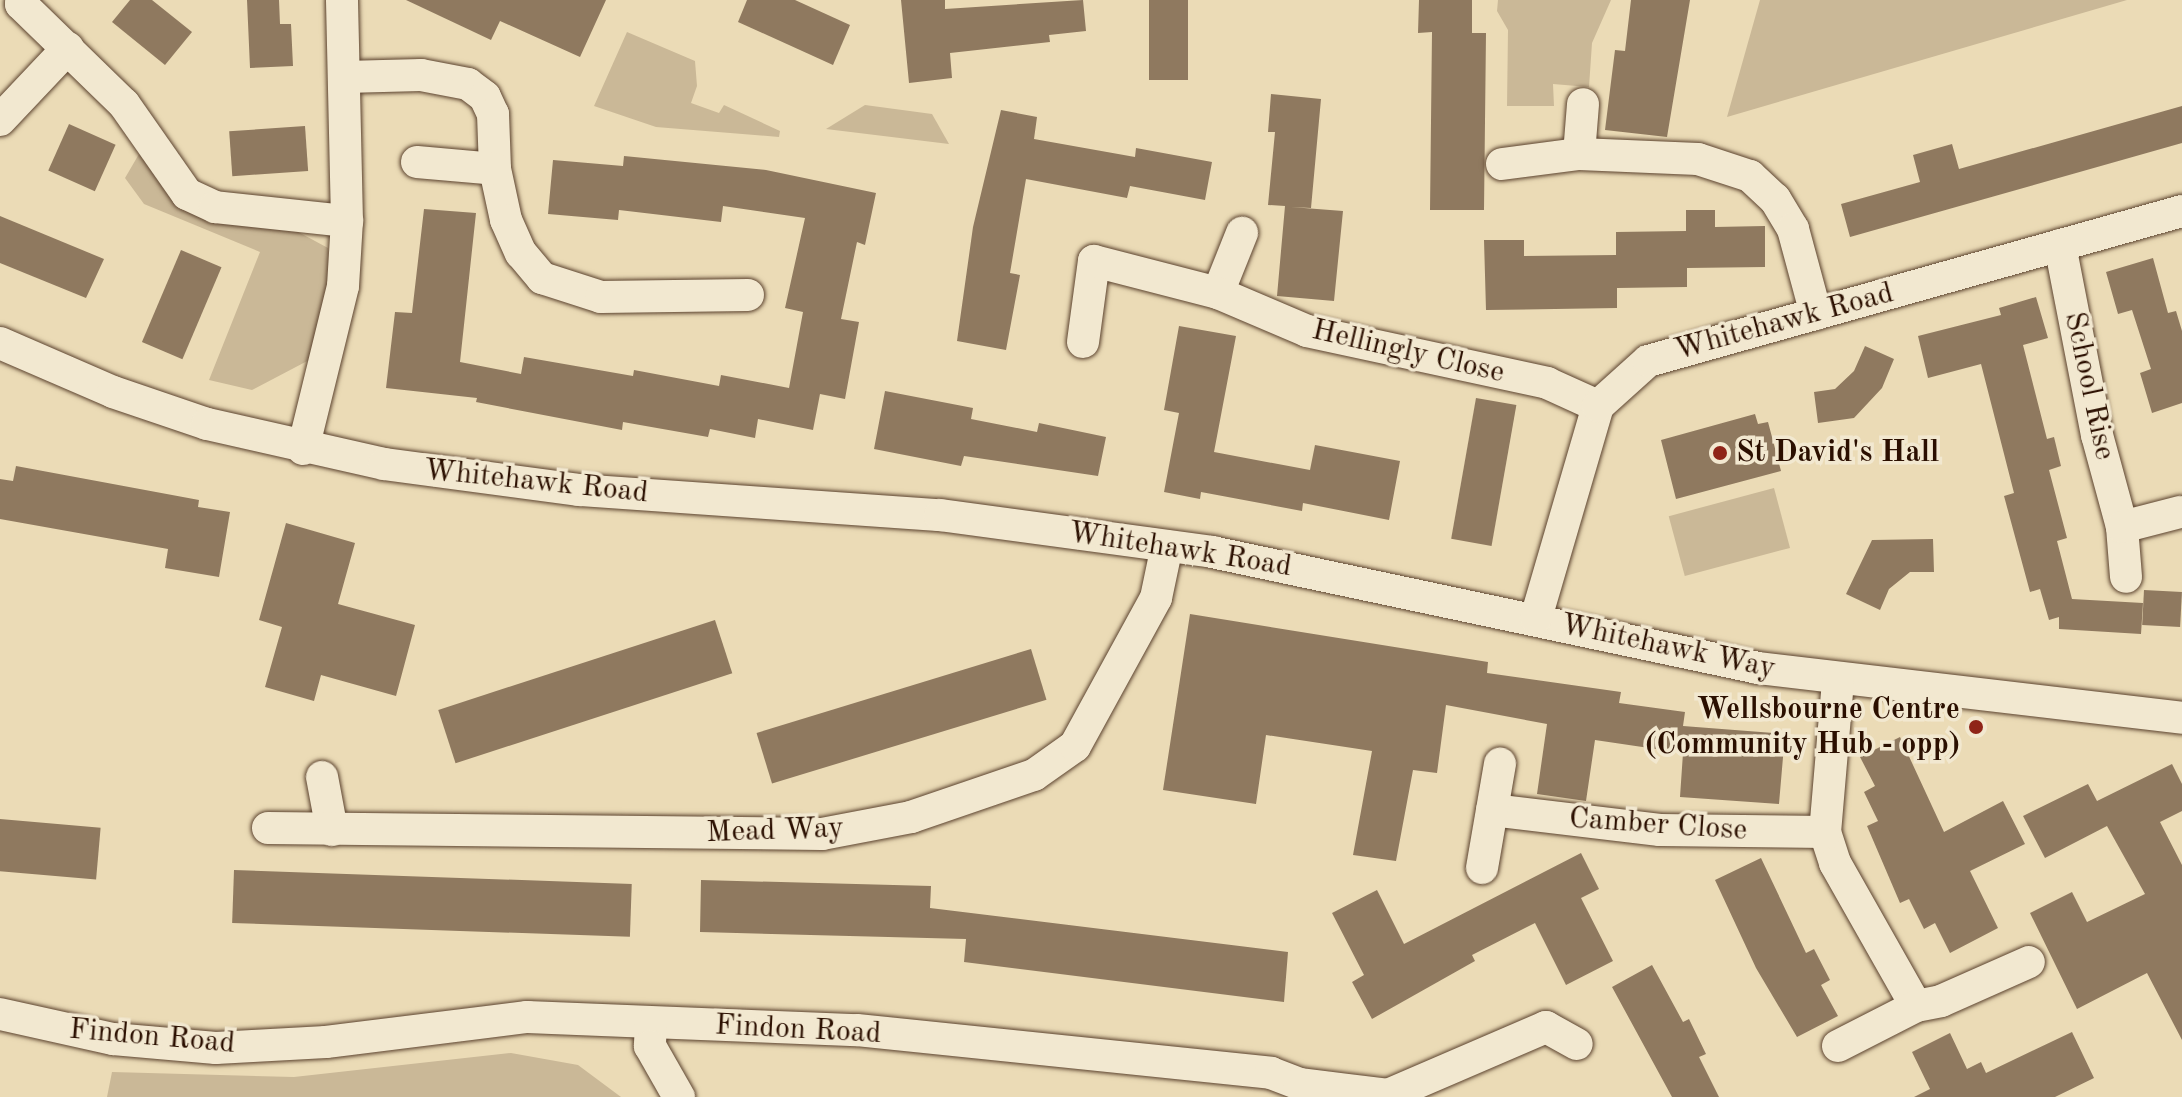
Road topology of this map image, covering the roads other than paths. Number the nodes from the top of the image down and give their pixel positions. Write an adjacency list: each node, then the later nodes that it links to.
1 (24, 0): 3 (street)
2 (342, 0): 4 (street)
3 (68, 48): 6 (street); 12 (street)
4 (345, 77): 10 (street); 12 (street)
5 (1583, 104): 7 (street)
6 (0, 120)
7 (1579, 154): 9 (street); 17 (street)
8 (417, 162): 10 (street)
9 (1502, 164)
10 (495, 169): 16 (street)
11 (2182, 211): 14 (street, Whitehawk Road)
12 (347, 221): 21 (street)
13 (1242, 233): 15 (street)
14 (2060, 245): 17 (street, Whitehawk Road); 23 (street, School Rise)
15 (1218, 293): 18 (street, Hellingly Close); 20 (street, Hellingly Close)
16 (748, 295)
17 (1816, 314): 20 (street, Whitehawk Road)
18 (1083, 342)
19 (0, 343): 21 (street, Whitehawk Road)
20 (1598, 406): 26 (street)
21 (303, 449): 24 (street, Whitehawk Road)
22 (2180, 512): 23 (street)
23 (2122, 527): 25 (street, School Rise)
24 (1167, 546): 26 (street, Whitehawk Road); 33 (street, Mead Way)
25 (2126, 577)
26 (1536, 618): 27 (street, Whitehawk Way)
27 (1838, 681): 28 (street, Whitehawk Way); 34 (street)
28 (2182, 718)
29 (1500, 764): 31 (street)
30 (322, 777): 33 (street)
31 (1492, 810): 34 (street, Camber Close); 35 (street)
32 (268, 828): 33 (street, Mead Way)
33 (332, 830)
34 (1825, 832): 37 (street)
35 (1482, 868)
36 (2029, 962): 37 (street)
37 (1916, 1006): 41 (street)
38 (0, 1014): 39 (street, Findon Road)
39 (651, 1024): 42 (street, Findon Road); 43 (street)
40 (1577, 1044): 42 (street, Findon Road)
41 (1838, 1046)
42 (1388, 1096)
43 (679, 1097)

